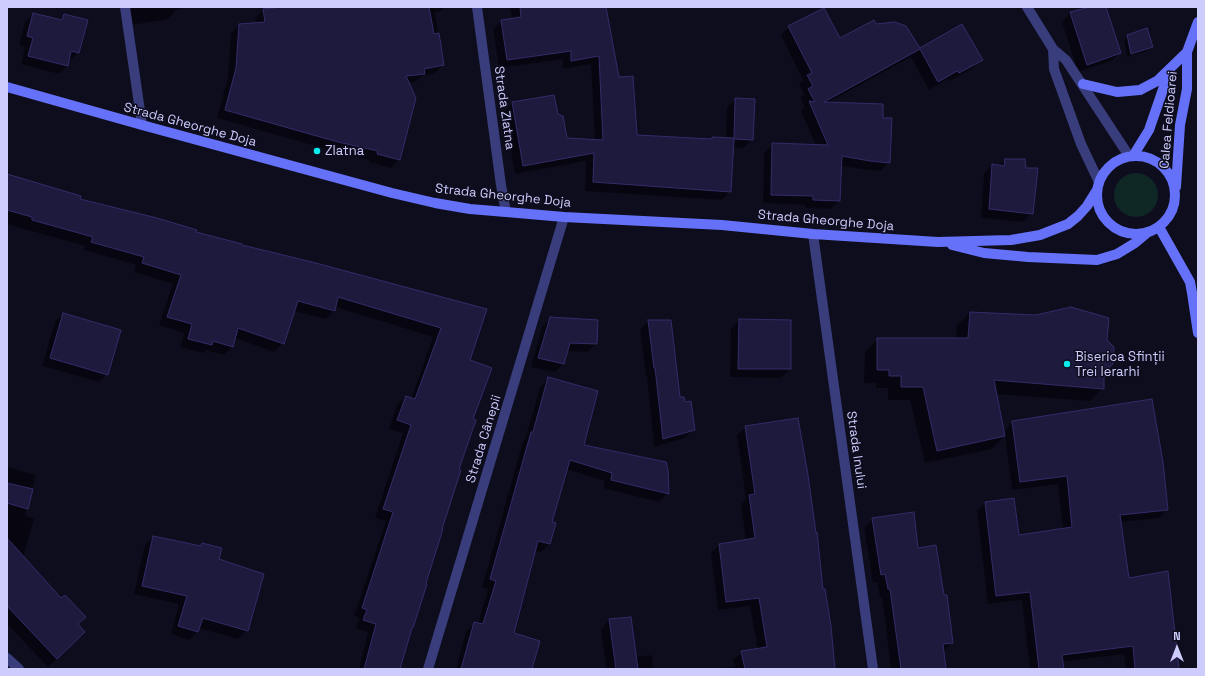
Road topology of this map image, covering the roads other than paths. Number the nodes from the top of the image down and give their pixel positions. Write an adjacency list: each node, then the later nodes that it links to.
1 (125, 7): 10 (street)
2 (477, 7): 14 (street, Strada Zlatna)
3 (1027, 7): 5 (street)
4 (1198, 22): 6 (main road, Calea Feldioarei)
5 (1053, 49): 8 (street); 12 (street)
6 (1187, 52): 7 (main road, Calea Feldioarei); 13 (main road, Calea Feldioarei)
7 (1170, 69): 8 (main road); 11 (main road, Calea Feldioarei)
8 (1083, 84): 11 (street)
9 (7, 87): 10 (main road, Strada Gheorghe Doja)
10 (142, 125): 14 (main road, Strada Gheorghe Doja)
11 (1131, 156): 12 (main road); 13 (main road)
12 (1098, 186): 17 (main road); 19 (main road, Strada Gheorghe Doja)
13 (1176, 191): 16 (main road)
14 (506, 212): 15 (main road, Strada Gheorghe Doja)
15 (564, 217): 18 (main road, Strada Gheorghe Doja); 24 (street, Strada Cânepii)
16 (1159, 227): 17 (main road); 20 (main road)
17 (1148, 233): 19 (main road, Strada Gheorghe Doja)
18 (813, 234): 19 (main road, Strada Gheorghe Doja); 25 (street, Strada Inului)
19 (938, 242)
20 (1195, 293): 21 (main road)
21 (1198, 333)
22 (7, 658): 23 (street)
23 (19, 669)
24 (428, 669)
25 (873, 669)

